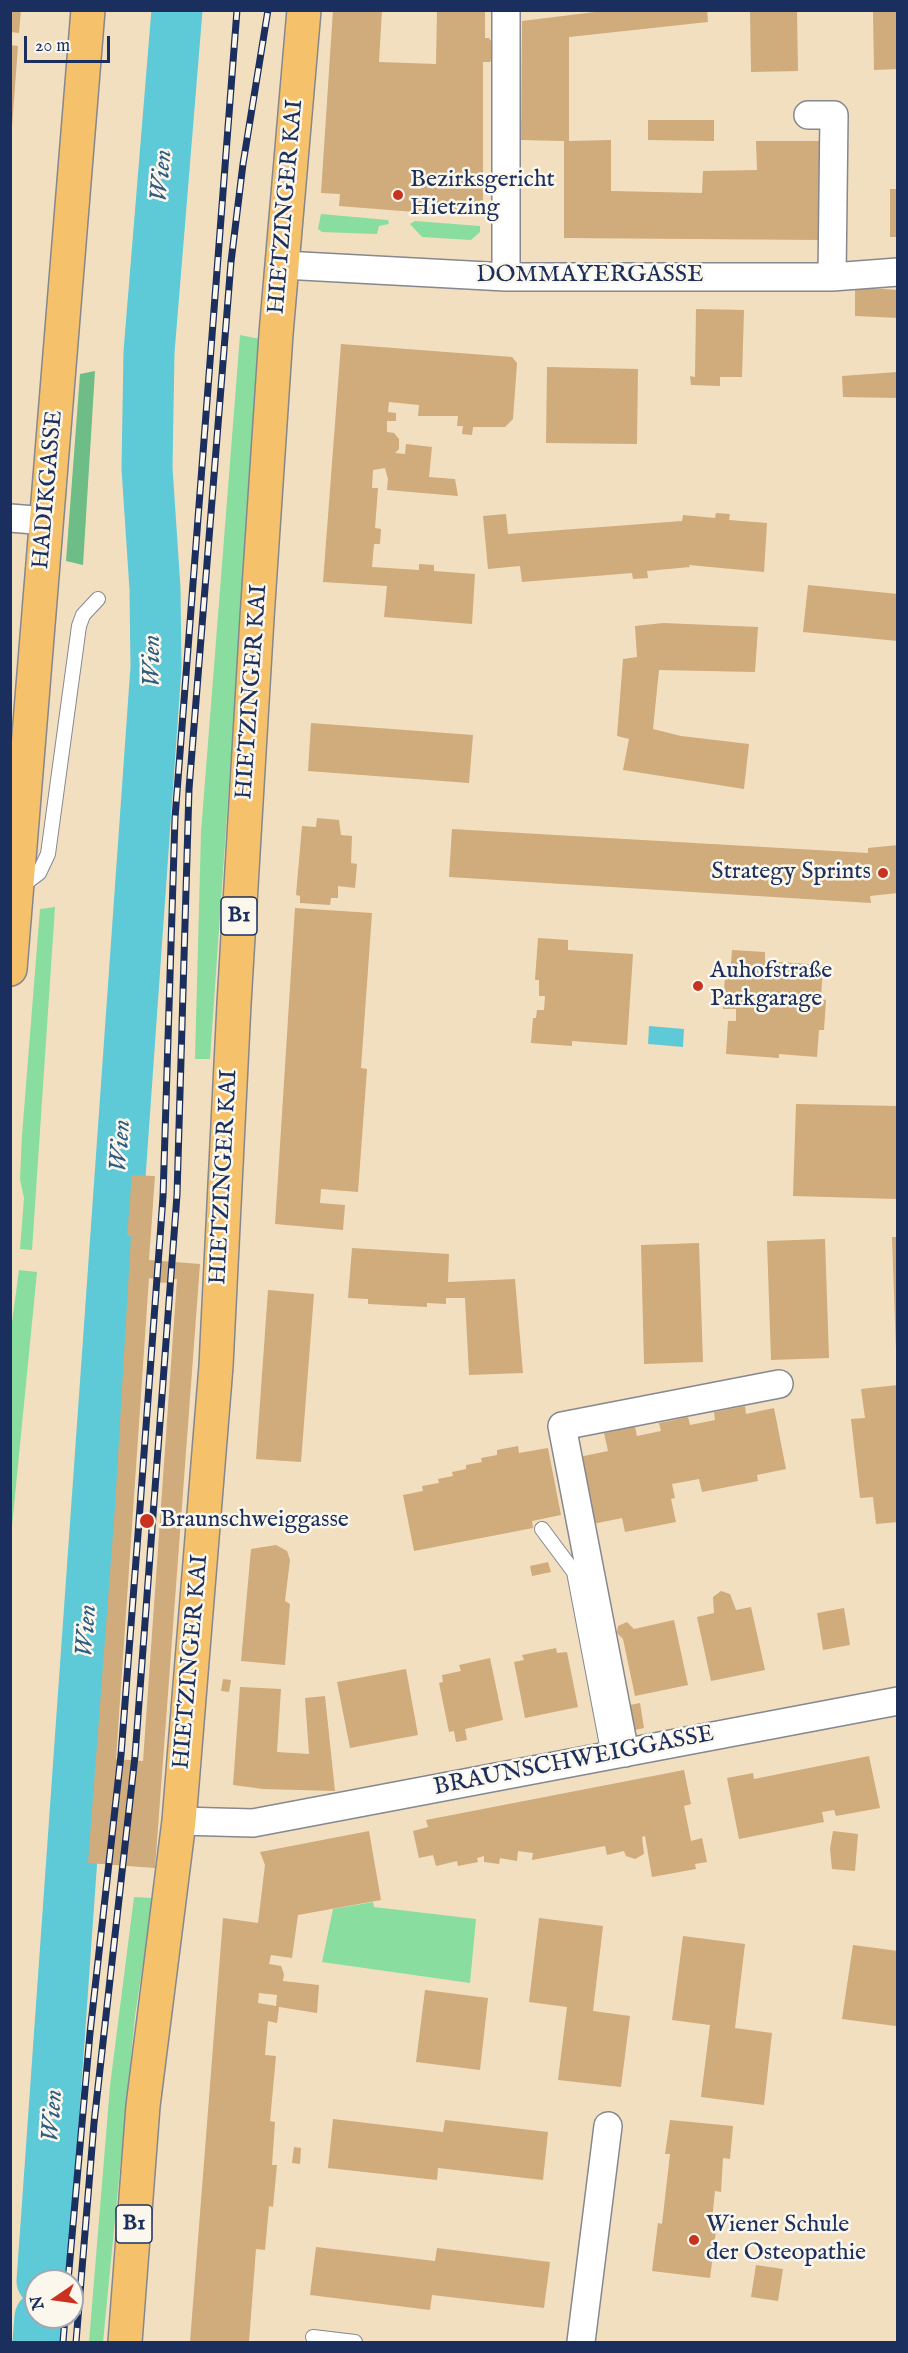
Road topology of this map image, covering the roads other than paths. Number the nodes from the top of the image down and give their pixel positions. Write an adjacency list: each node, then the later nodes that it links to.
1 (88, 10): 10 (main road, HADIKGASSE)
2 (304, 10): 5 (main road, HIETZINGER KAI / B1)
3 (506, 10): 7 (street)
4 (808, 115): 8 (street)
5 (283, 265): 7 (street, DOMMAYERGASSE); 18 (main road, HIETZINGER KAI / B1)
6 (897, 272): 8 (street, DOMMAYERGASSE)
7 (506, 277): 8 (street, DOMMAYERGASSE)
8 (832, 277)
9 (10, 518): 10 (street)
10 (46, 521): 12 (main road, HADIKGASSE)
11 (98, 599): 12 (lane)
12 (17, 890): 13 (main road, HADIKGASSE)
13 (10, 969)
14 (779, 1384): 17 (street)
15 (542, 1529): 17 (lane)
16 (897, 1701): 17 (street, BRAUNSCHWEIGGASSE)
17 (617, 1754): 18 (street, BRAUNSCHWEIGGASSE)
18 (179, 1821): 21 (main road, HIETZINGER KAI / B1)
19 (608, 2126): 23 (street)
20 (313, 2337): 22 (lane)
21 (125, 2343)
22 (355, 2343)
23 (581, 2343)

